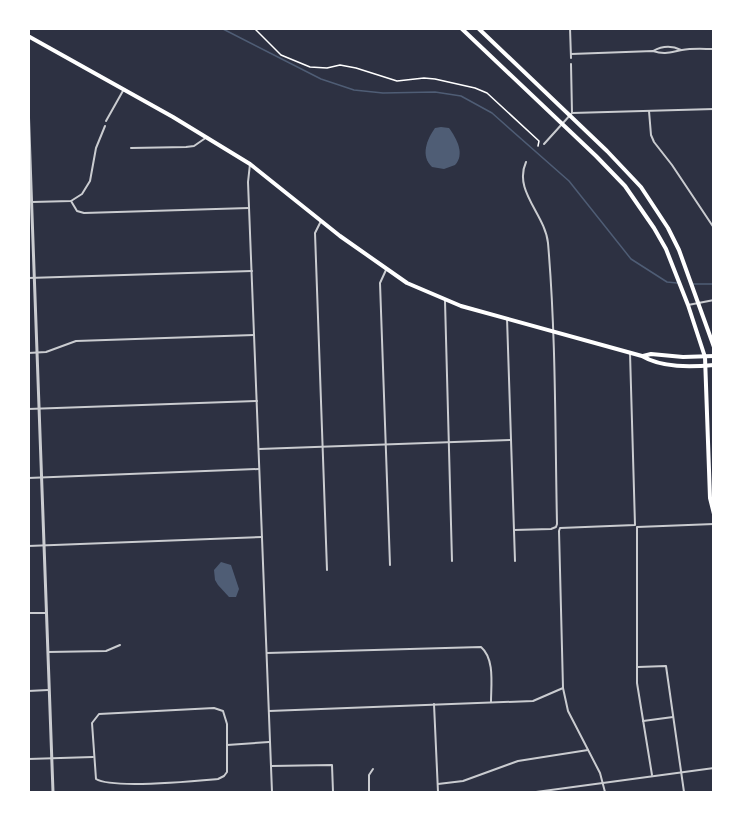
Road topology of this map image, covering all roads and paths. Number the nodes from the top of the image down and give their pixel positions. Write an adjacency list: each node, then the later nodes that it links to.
1 (254, 28): 22 (path)
2 (461, 28): 18 (main road)
3 (478, 28): 16 (main road)
4 (570, 28): 9 (street)
5 (28, 36): 12 (main road)
6 (714, 48): 7 (street)
7 (681, 50): 8 (street); 8 (street)
8 (653, 51): 9 (street)
9 (571, 54): 10 (street)
10 (571, 58)
11 (571, 64): 16 (street)
12 (124, 89): 17 (street); 20 (main road)
13 (28, 104): 27 (street)
14 (714, 109): 15 (street)
15 (649, 111): 16 (street); 30 (street)
16 (571, 115): 18 (street); 37 (main road)
17 (106, 121)
18 (562, 124): 21 (street); 38 (main road)
19 (105, 126): 26 (street)
20 (207, 137): 23 (street); 25 (main road)
21 (544, 144)
22 (538, 146)
23 (131, 148)
24 (526, 162): 40 (street)
25 (250, 164): 28 (street); 29 (main road)
26 (71, 201): 27 (street); 28 (street)
27 (30, 202): 34 (street)
28 (249, 208): 32 (street)
29 (321, 221): 31 (main road); 58 (street)
30 (714, 228)
31 (386, 270): 36 (main road); 57 (street)
32 (252, 271): 34 (street); 41 (street)
33 (28, 278): 34 (street)
34 (35, 278): 44 (street)
35 (714, 300): 37 (street)
36 (445, 301): 39 (main road); 56 (street)
37 (699, 303): 38 (street); 42 (main road)
38 (688, 305): 48 (main road)
39 (507, 318): 40 (main road); 54 (street)
40 (552, 330): 45 (main road); 66 (street)
41 (254, 335): 44 (street); 51 (street)
42 (714, 347)
43 (28, 353): 44 (street)
44 (37, 353): 52 (street)
45 (630, 353): 46 (main road); 65 (street)
46 (642, 356): 48 (main road); 50 (main road)
47 (714, 356): 48 (main road)
48 (705, 357): 50 (main road)
49 (714, 365): 50 (main road)
50 (706, 366): 55 (main road)
51 (257, 401): 52 (street); 59 (street)
52 (39, 408): 53 (street); 61 (street)
53 (28, 409)
54 (511, 440): 56 (street); 67 (street)
55 (711, 440): 63 (main road)
56 (449, 442): 57 (street); 72 (street)
57 (385, 445): 58 (street); 74 (street)
58 (323, 447): 59 (street); 75 (street)
59 (259, 448): 60 (street)
60 (260, 469): 61 (street); 68 (street)
61 (42, 476): 62 (street); 69 (street)
62 (28, 478)
63 (714, 514)
64 (713, 524): 65 (street); 71 (street)
65 (636, 526): 66 (street); 81 (street)
66 (558, 528): 67 (street); 82 (street)
67 (514, 530): 73 (street)
68 (262, 537): 69 (street); 80 (street)
69 (45, 544): 70 (street); 77 (street)
70 (28, 546)
71 (714, 549)
72 (452, 561)
73 (515, 561)
74 (390, 565)
75 (327, 570)
76 (28, 613): 77 (street)
77 (47, 613): 79 (street)
78 (120, 645): 79 (street)
79 (48, 652): 83 (street)
80 (267, 652): 85 (street); 87 (street)
81 (638, 667): 88 (street); 89 (street)
82 (563, 688): 85 (street); 92 (street)
83 (48, 690): 84 (street); 95 (street)
84 (28, 691)
85 (491, 702): 86 (street)
86 (434, 705): 87 (street); 102 (street)
87 (269, 711): 90 (street)
88 (673, 717): 89 (street); 99 (street)
89 (644, 722): 100 (street)
90 (270, 742): 91 (street); 96 (street)
91 (227, 745): 93 (street); 93 (street)
92 (588, 750): 101 (street); 102 (street)
93 (93, 757): 95 (street)
94 (28, 759): 95 (street)
95 (51, 759): 103 (street)
96 (271, 766): 104 (street); 105 (street)
97 (714, 768): 99 (street)
98 (373, 769): 106 (street)
99 (682, 772): 100 (street); 111 (street)
100 (652, 775): 101 (street)
101 (604, 783): 109 (street); 110 (street)
102 (438, 784): 107 (street)
103 (53, 792)
104 (272, 792)
105 (333, 792)
106 (369, 792)
107 (438, 792)
108 (536, 792): 109 (street)
109 (541, 792)
110 (605, 792)
111 (684, 792)

